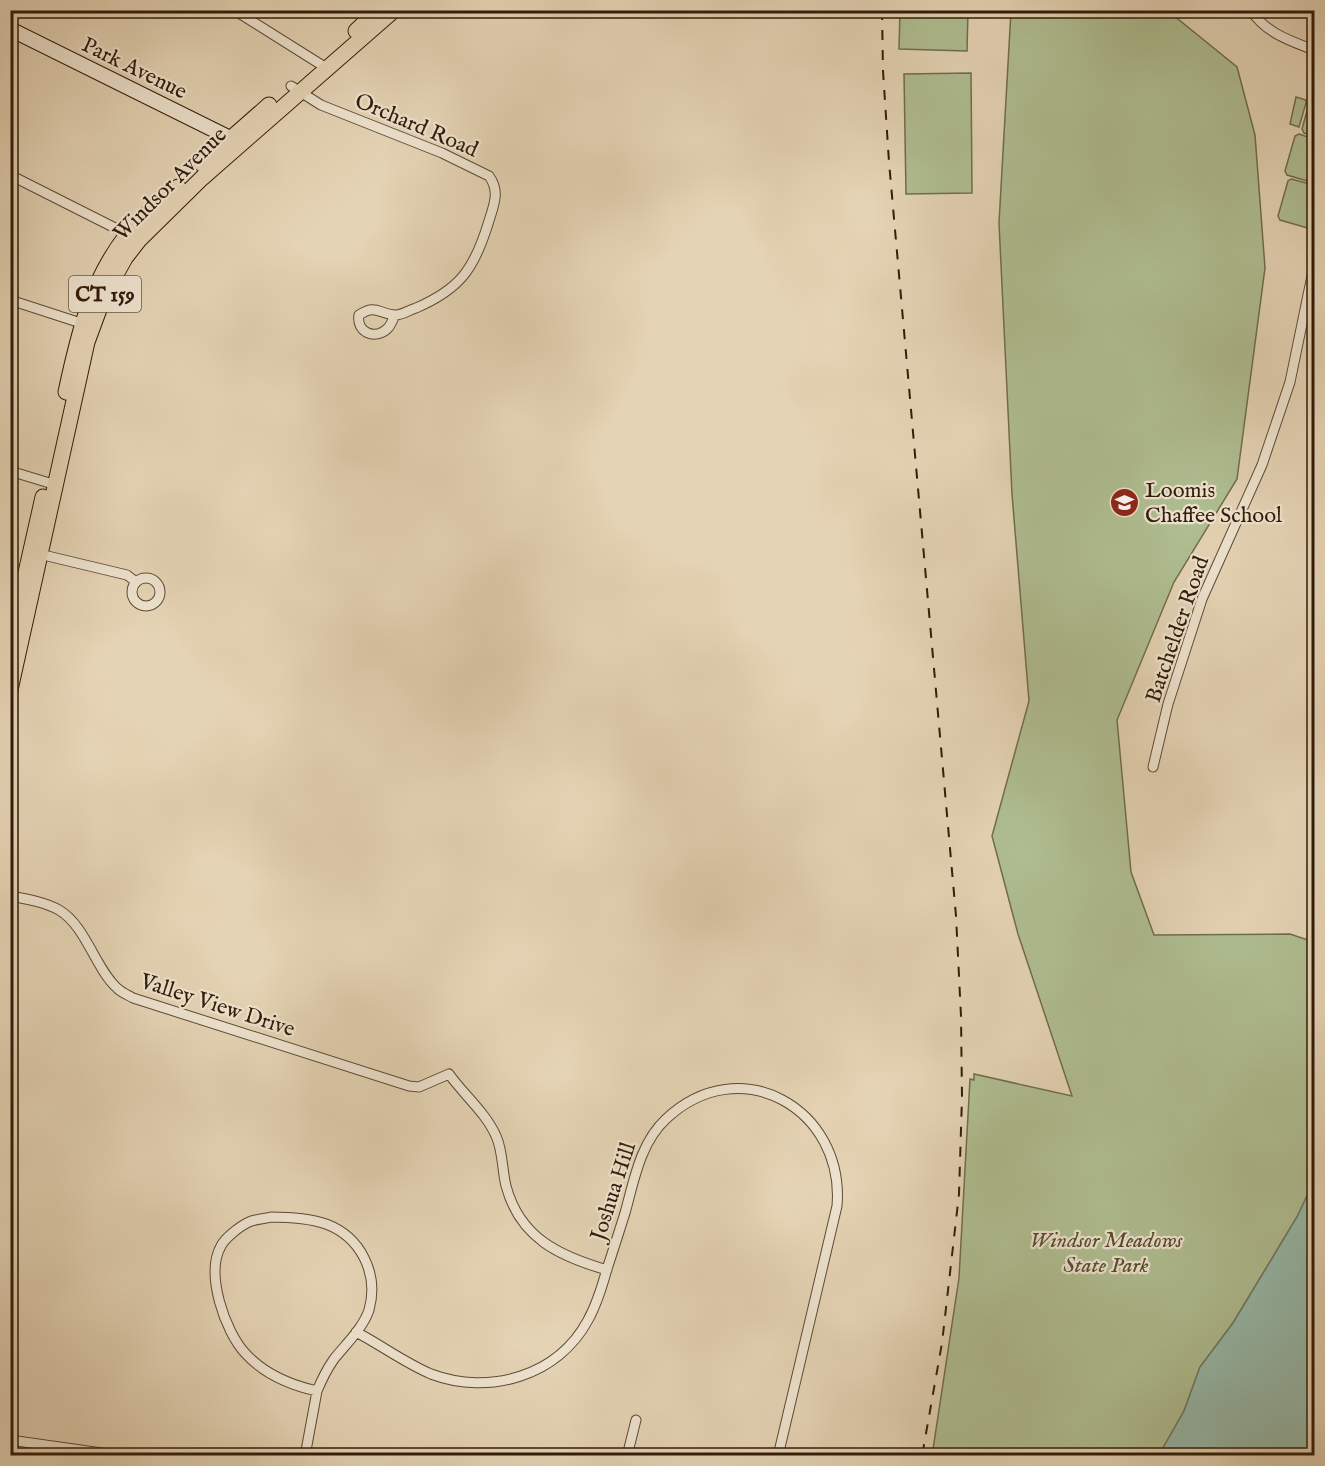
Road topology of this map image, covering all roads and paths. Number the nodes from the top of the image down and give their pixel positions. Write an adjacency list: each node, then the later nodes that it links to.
1 (234, 10): 7 (street)
2 (378, 10): 7 (main road, Windsor Avenue / CT 159)
3 (394, 10): 7 (main road, Windsor Avenue / CT 159)
4 (1251, 10): 6 (street)
5 (10, 29): 9 (main road, Park Avenue)
6 (1314, 50)
7 (324, 66): 8 (main road, Windsor Avenue / CT 159)
8 (296, 89): 9 (main road, Windsor Avenue / CT 159); 14 (street, Orchard Road)
9 (234, 141): 11 (main road, Windsor Avenue / CT 159)
10 (10, 175): 11 (street)
11 (133, 237): 15 (main road, Windsor Avenue / CT 159)
12 (1314, 266): 22 (street, Batchelder Road)
13 (10, 300): 15 (street)
14 (395, 315)
15 (87, 325): 17 (main road, Windsor Avenue / CT 159)
16 (10, 471): 17 (street)
17 (51, 483): 18 (main road, Windsor Avenue / CT 159)
18 (35, 553): 19 (street); 20 (main road, Windsor Avenue / CT 159); 21 (main road, Windsor Avenue / CT 159)
19 (136, 582)
20 (10, 641)
21 (10, 690)
22 (1153, 767)
23 (10, 896): 24 (street, Valley View Drive)
24 (607, 1270): 25 (street, Joshua Hill); 32 (street, Joshua Hill)
25 (356, 1332): 26 (street); 26 (street)
26 (317, 1391): 30 (street)
27 (636, 1420): 31 (street)
28 (10, 1440): 29 (street)
29 (123, 1455)
30 (305, 1455)
31 (627, 1455)
32 (778, 1455)

